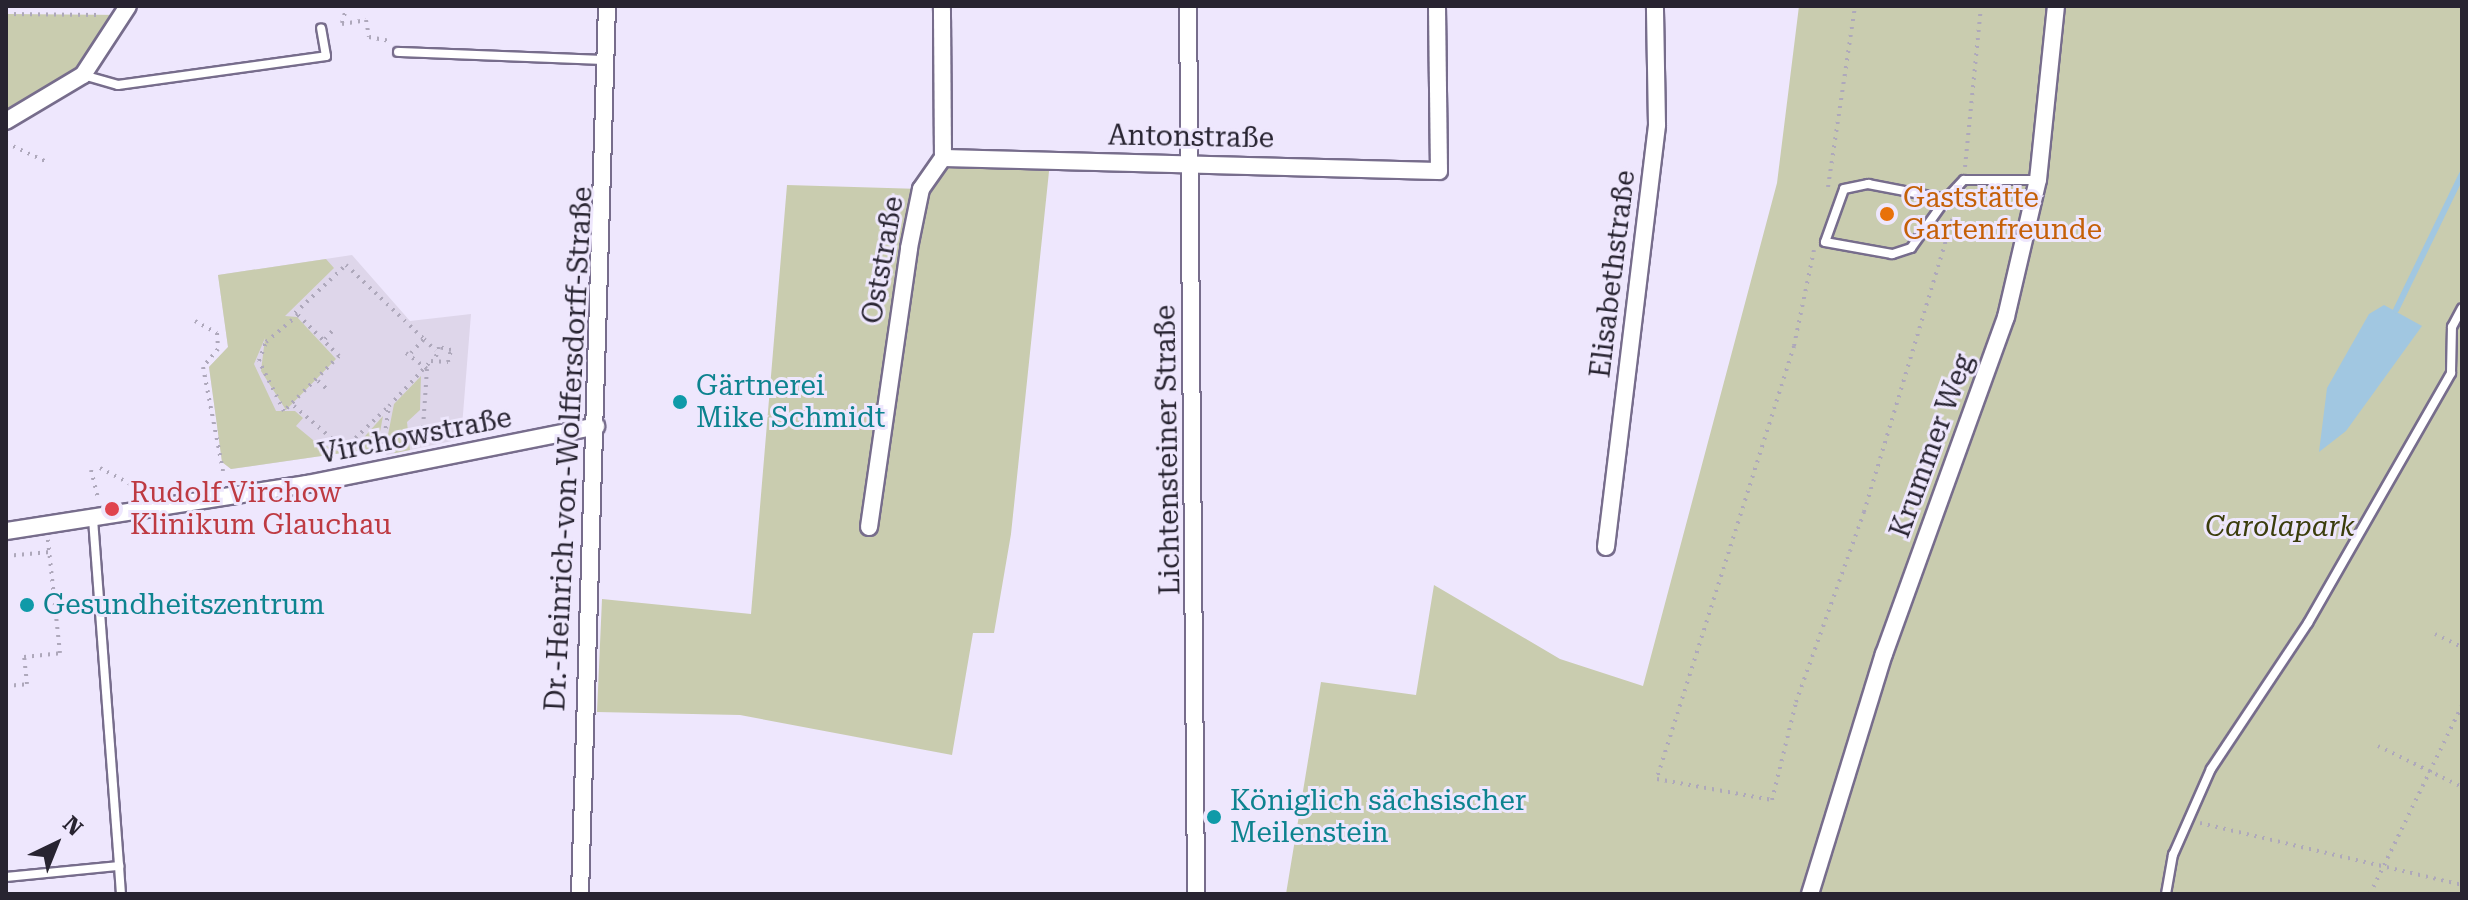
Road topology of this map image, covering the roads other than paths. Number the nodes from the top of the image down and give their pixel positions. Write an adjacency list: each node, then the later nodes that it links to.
1 (607, 6): 10 (street, Dr.-Heinrich-von-Wolffersdorff-Straße)
2 (942, 6): 13 (street)
3 (1188, 6): 14 (street, Lichtensteiner Straße)
4 (1437, 6): 14 (street, Antonstraße)
5 (1655, 6): 22 (street, Elisabethstraße)
6 (2056, 6): 15 (street, Krummer Weg)
7 (126, 10): 11 (street)
8 (321, 28): 11 (lane)
9 (398, 52): 10 (lane)
10 (611, 60): 18 (street, Dr.-Heinrich-von-Wolffersdorff-Straße)
11 (83, 75): 12 (street)
12 (6, 121)
13 (943, 158): 14 (street, Antonstraße); 20 (street, Oststraße)
14 (1190, 160): 27 (street, Lichtensteiner Straße)
15 (2038, 180): 16 (lane); 28 (street, Krummer Weg)
16 (1946, 199): 16 (lane)
17 (2462, 308): 29 (lane)
18 (596, 426): 19 (street, Virchowstraße); 26 (street, Dr.-Heinrich-von-Wolffersdorff-Straße)
19 (97, 518): 21 (street, Virchowstraße); 23 (lane)
20 (869, 527)
21 (6, 531)
22 (1606, 547)
23 (119, 866): 24 (lane); 25 (lane)
24 (6, 877)
25 (121, 894)
26 (580, 894)
27 (1196, 894)
28 (1810, 894)
29 (2166, 894)

